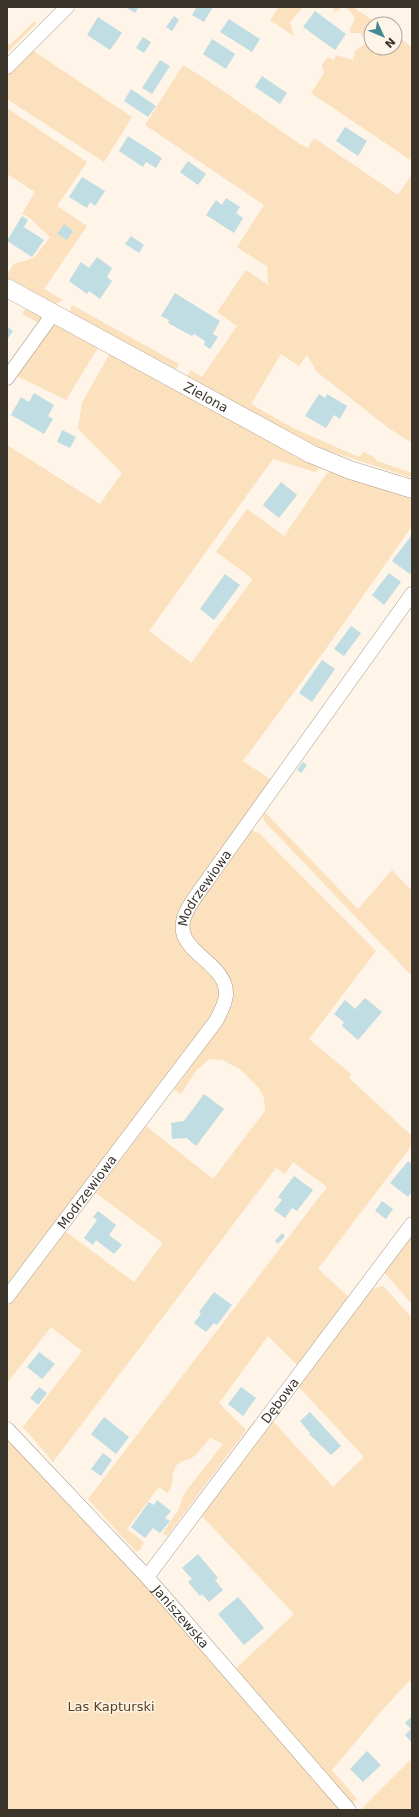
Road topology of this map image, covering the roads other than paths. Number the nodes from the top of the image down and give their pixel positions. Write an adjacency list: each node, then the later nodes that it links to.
1 (67, 7): 2 (street)
2 (7, 67)
3 (7, 288): 4 (street, Zielona)
4 (53, 314): 5 (street); 6 (street, Zielona)
5 (7, 378)
6 (412, 489)
7 (412, 594): 9 (street, Modrzewiowa)
8 (412, 1224): 11 (street, Dębowa)
9 (7, 1297)
10 (7, 1429): 11 (street, Janiszewska)
11 (147, 1577): 12 (street, Janiszewska)
12 (349, 1810)

